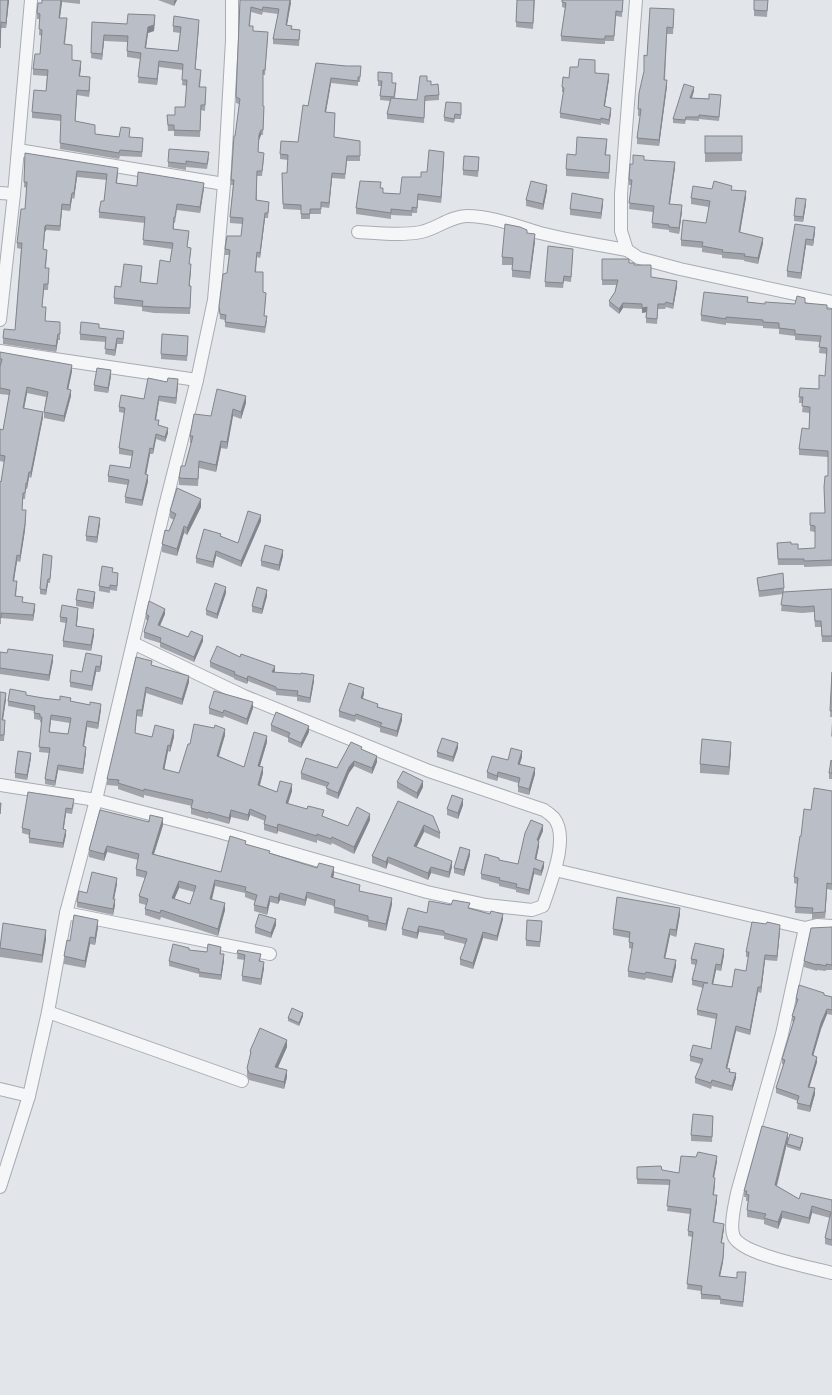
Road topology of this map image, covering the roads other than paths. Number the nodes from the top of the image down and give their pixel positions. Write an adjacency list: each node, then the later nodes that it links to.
1 (28, 0): 4 (street)
2 (232, 0): 5 (street)
3 (636, 0): 9 (street)
4 (18, 150): 5 (street); 7 (street)
5 (224, 184): 13 (street)
6 (0, 193): 7 (street)
7 (14, 194): 11 (street)
8 (358, 232): 9 (street)
9 (627, 250): 10 (street)
10 (832, 302)
11 (0, 320)
12 (0, 351): 13 (street)
13 (197, 380): 14 (street)
14 (133, 643): 16 (street); 17 (street)
15 (0, 785): 16 (street)
16 (96, 800): 17 (street); 18 (street)
17 (555, 870): 20 (street)
18 (66, 913): 21 (street); 22 (street)
19 (832, 926): 20 (street)
20 (805, 928): 27 (street)
21 (270, 954)
22 (48, 1012): 23 (street); 25 (street)
23 (242, 1081)
24 (0, 1089): 25 (street)
25 (29, 1096): 26 (street)
26 (0, 1187)
27 (832, 1273)

